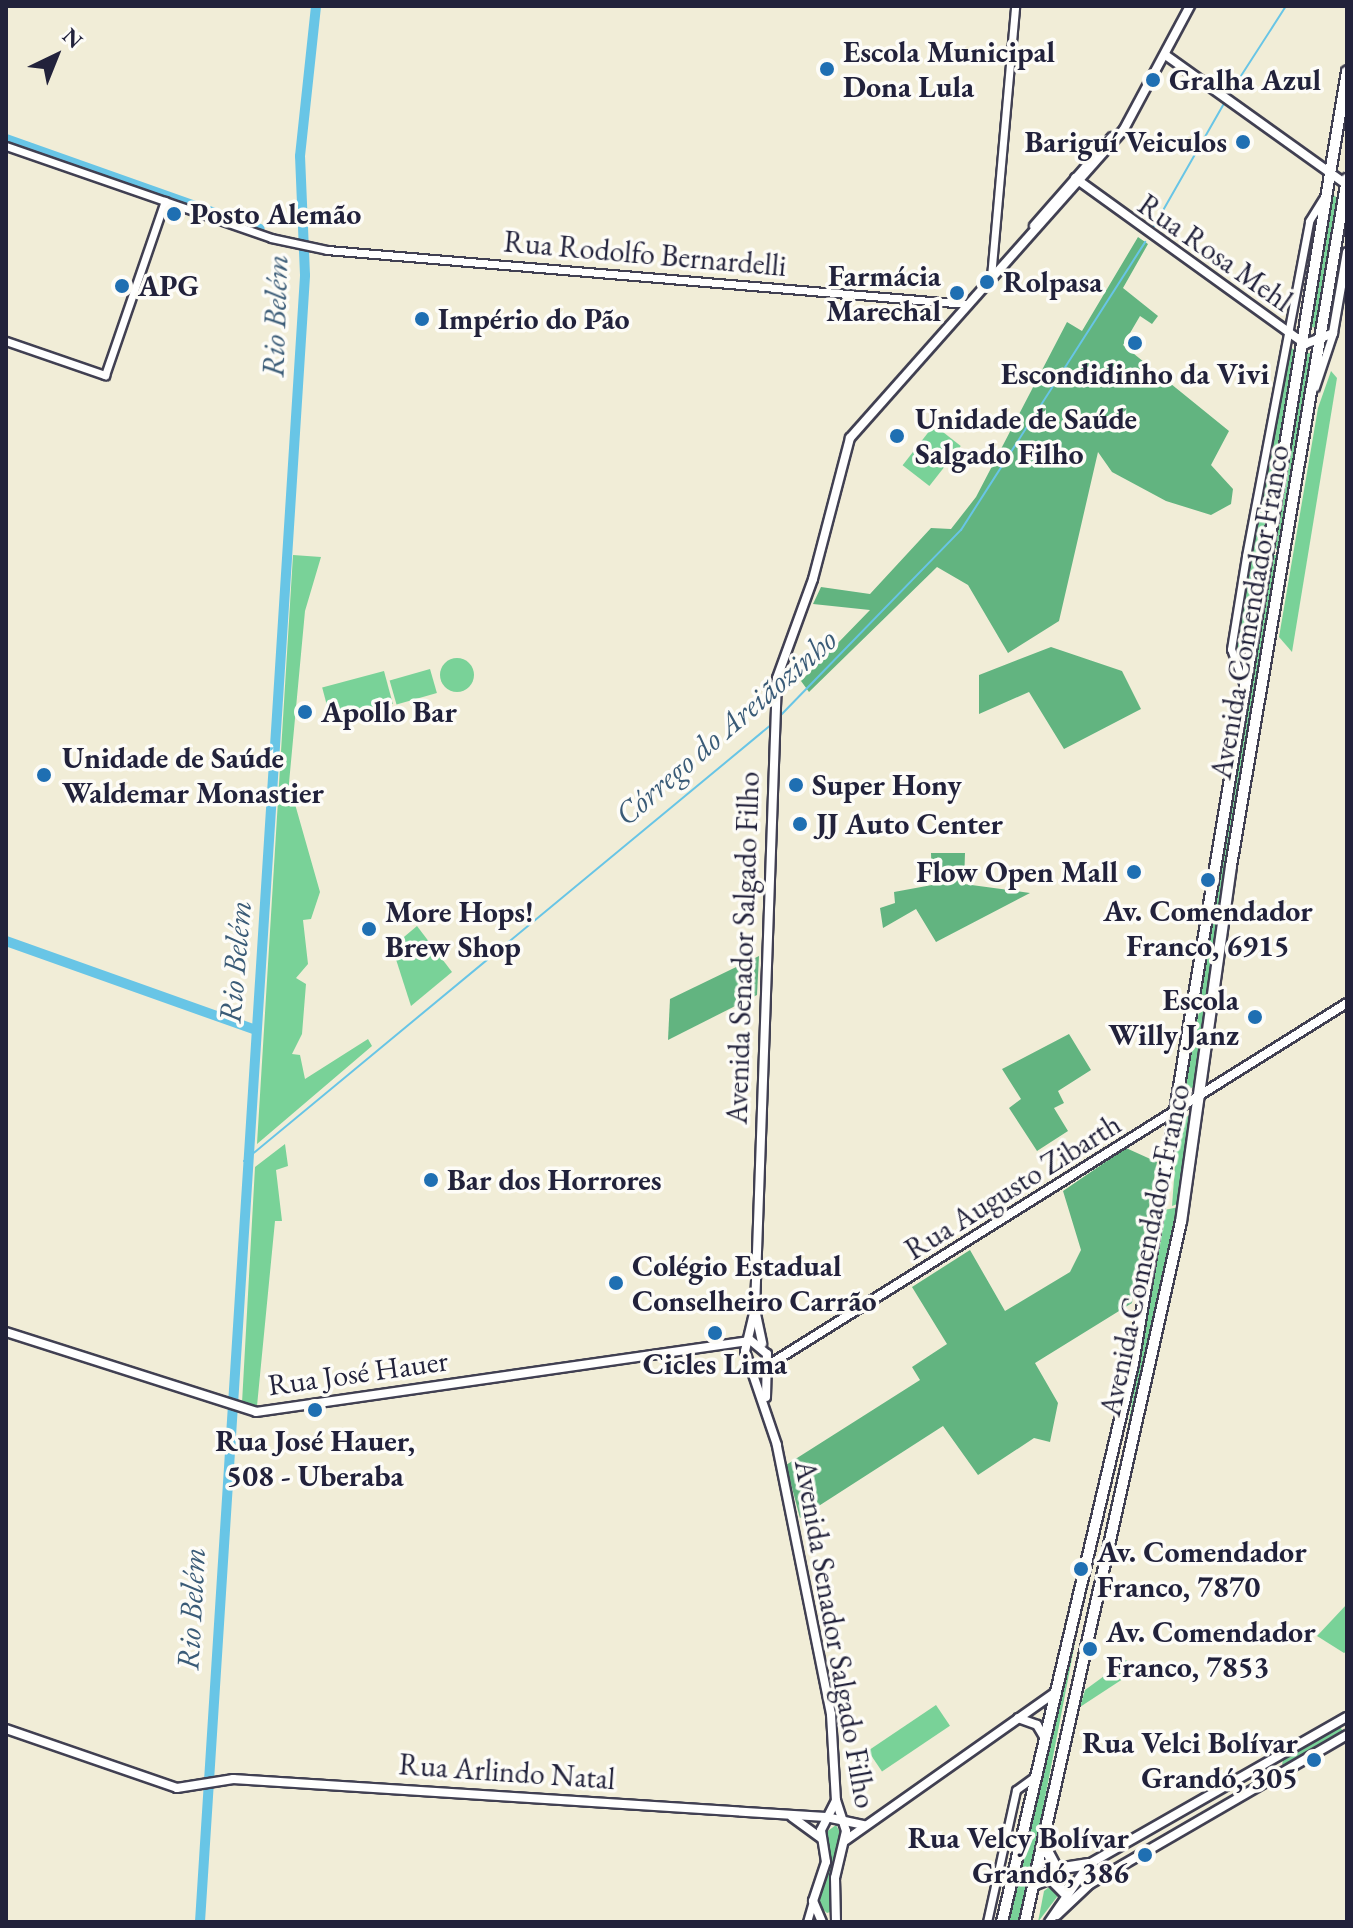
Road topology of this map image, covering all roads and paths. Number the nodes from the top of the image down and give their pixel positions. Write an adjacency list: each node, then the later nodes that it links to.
1 (1015, 6): 13 (street)
2 (1190, 6): 3 (main road, Avenida Senador Salgado Filho)
3 (1167, 56): 7 (main road); 8 (main road, Avenida Senador Salgado Filho)
4 (1347, 72): 5 (highway, Avenida Comendador Franco)
5 (1345, 101): 7 (highway, Avenida Comendador Franco)
6 (6, 146): 11 (street, Rua Rodolfo Bernardelli)
7 (1330, 173): 9 (main road); 10 (highway, Avenida Comendador Franco)
8 (1076, 182): 13 (main road, Avenida Senador Salgado Filho); 16 (main road, Rua Rosa Mehl)
9 (1347, 183): 19 (highway, Avenida Comendador Franco)
10 (1327, 193): 16 (street, Avenida Comendador Franco); 18 (highway, Avenida Comendador Franco)
11 (165, 201): 14 (street, Rua Rodolfo Bernardelli); 17 (street)
12 (1347, 252): 15 (main road, Avenida Comendador Franco)
13 (991, 277): 14 (main road, Avenida Senador Salgado Filho)
14 (966, 304): 31 (main road, Avenida Senador Salgado Filho)
15 (1333, 333): 19 (main road); 20 (street, Avenida Comendador Franco)
16 (1289, 335): 18 (main road, Rua Rosa Mehl); 23 (street, Avenida Comendador Franco)
17 (6, 341)
18 (1302, 343): 19 (main road, Rua Rosa Mehl); 21 (highway, Avenida Comendador Franco)
19 (1320, 344): 20 (highway, Avenida Comendador Franco)
20 (1312, 393): 22 (highway, Avenida Comendador Franco)
21 (1269, 545): 22 (highway); 23 (highway, Avenida Comendador Franco)
22 (1285, 552): 26 (highway, Avenida Comendador Franco)
23 (1245, 689): 24 (highway, Avenida Comendador Franco)
24 (1193, 1003): 26 (highway); 28 (highway, Avenida Comendador Franco)
25 (1347, 1003): 27 (main road, Rua Augusto Zibarth)
26 (1215, 1010): 27 (highway, Avenida Comendador Franco)
27 (1204, 1095): 28 (main road, Rua Augusto Zibarth); 30 (highway, Avenida Comendador Franco)
28 (1175, 1115): 29 (highway, Avenida Comendador Franco); 37 (main road, Rua Augusto Zibarth)
29 (1160, 1203): 30 (highway); 41 (highway, Avenida Comendador Franco)
30 (1185, 1204): 42 (highway, Avenida Comendador Franco)
31 (755, 1309): 33 (main road, Avenida Senador Salgado Filho); 35 (main road, Avenida Senador Salgado Filho)
32 (6, 1332): 34 (main road, Rua José Hauer)
33 (748, 1340): 34 (main road, Rua José Hauer); 35 (main road); 36 (main road, Avenida Senador Salgado Filho)
34 (727, 1345): 36 (main road)
35 (764, 1348): 37 (main road); 38 (main road, Avenida Senador Salgado Filho)
36 (746, 1356): 39 (main road, Avenida Senador Salgado Filho)
37 (784, 1360): 38 (main road, Rua Augusto Zibarth)
38 (766, 1367): 39 (main road, Rua Augusto Zibarth); 40 (main road, Avenida Senador Salgado Filho)
39 (753, 1369): 40 (main road, Avenida Senador Salgado Filho)
40 (766, 1402): 54 (main road, Avenida Senador Salgado Filho)
41 (1107, 1482): 42 (highway); 43 (highway, Avenida Comendador Franco)
42 (1112, 1515): 60 (highway, Avenida Comendador Franco)
43 (1061, 1688): 45 (main road); 48 (highway, Avenida Comendador Franco)
44 (1347, 1717): 49 (main road)
45 (1017, 1718): 48 (main road); 58 (main road)
46 (6, 1729): 55 (main road, Rua Arlindo Natal)
47 (1347, 1735): 51 (main road)
48 (1047, 1745): 52 (highway, Avenida Comendador Franco)
49 (1279, 1754): 50 (main road); 51 (main road)
50 (1260, 1766): 53 (main road); 62 (main road)
51 (1286, 1772): 53 (main road)
52 (1039, 1773): 71 (street, Avenida Comendador Franco); 72 (highway, Avenida Comendador Franco)
53 (1251, 1793): 64 (main road)
54 (836, 1801): 56 (main road, Avenida Senador Salgado Filho); 57 (main road, Avenida Senador Salgado Filho)
55 (788, 1815): 56 (main road, Rua Arlindo Natal); 59 (main road)
56 (826, 1817): 57 (main road, Rua Arlindo Natal); 59 (main road, Avenida Senador Salgado Filho)
57 (844, 1824): 58 (main road, Rua Arlindo Natal); 61 (main road, Avenida Senador Salgado Filho)
58 (864, 1825): 61 (main road)
59 (821, 1838): 67 (main road, Avenida Senador Salgado Filho)
60 (1043, 1839): 63 (highway); 65 (highway, Avenida Comendador Franco)
61 (845, 1840): 68 (main road, Avenida Senador Salgado Filho)
62 (1124, 1845): 63 (main road); 64 (main road)
63 (1089, 1864): 66 (main road)
64 (1102, 1876): 74 (main road)
65 (1033, 1885): 66 (highway); 73 (highway, Avenida Comendador Franco)
66 (1065, 1893): 74 (main road)
67 (813, 1901): 69 (main road); 70 (street, Avenida Senador Salgado Filho)
68 (836, 1918): 69 (main road)
69 (818, 1920)
70 (807, 1922)
71 (987, 1922)
72 (1002, 1922)
73 (1025, 1922)
74 (1051, 1922)

